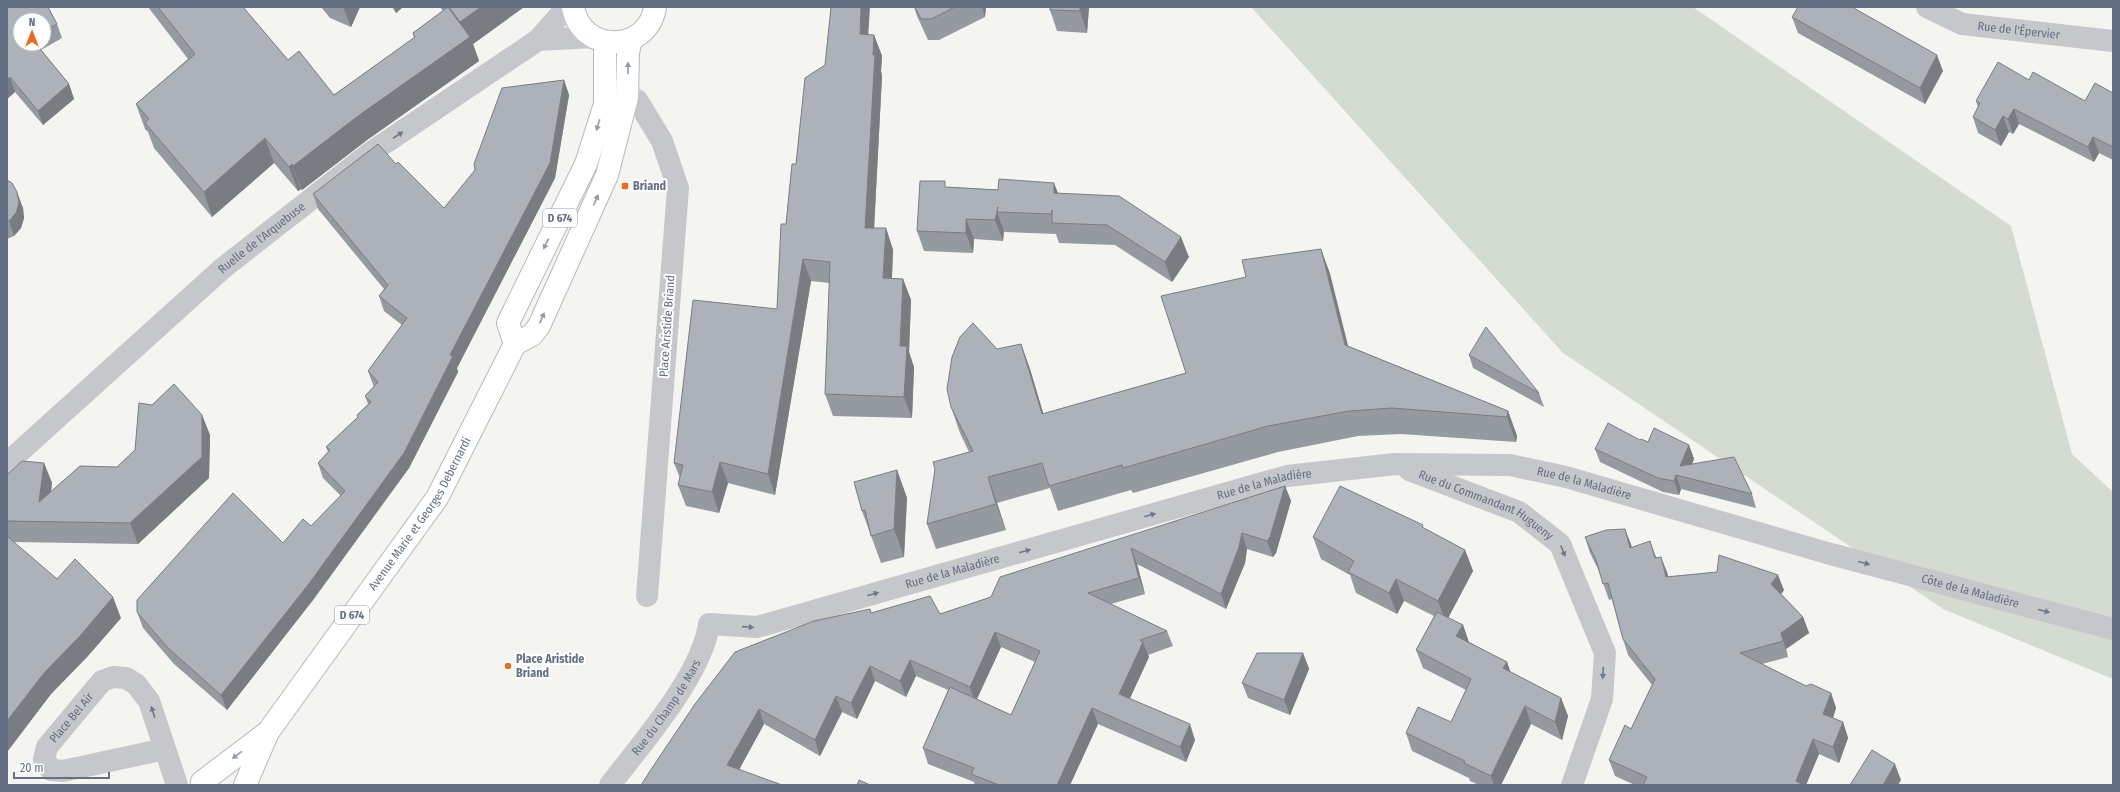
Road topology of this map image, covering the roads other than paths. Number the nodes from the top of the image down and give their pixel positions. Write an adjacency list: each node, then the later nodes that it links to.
1 (567, 7): 6 (street, Ruelle de l'Arquebuse)
2 (573, 7): 7 (main road)
3 (655, 7): 5 (main road)
4 (1927, 7): 8 (street, Rue de l'Épervier)
5 (631, 39): 7 (main road); 10 (main road, D 674, one-way to 5)
6 (547, 40): 7 (street); 12 (street, Ruelle de l'Arquebuse, one-way to 6)
7 (599, 40): 9 (main road, D 674)
8 (2113, 42)
9 (605, 87): 10 (street, Place Aristide Briand); 11 (main road, D 674, one-way to 11)
10 (627, 97): 11 (main road, D 674, one-way to 10); 15 (street, Place Aristide Briand)
11 (515, 344): 18 (main road, Avenue Marie et Georges Debernardi / D 674)
12 (7, 463)
13 (1395, 464): 14 (street, Rue de la Maladière); 16 (street, Rue de la Maladière, one-way to 13); 21 (street, Rue du Commandant Hugueny, one-way to 21)
14 (1827, 553): 17 (street, Côte de la Maladière, one-way to 17)
15 (647, 596)
16 (709, 624): 24 (street, Rue du Champ de Mars)
17 (2113, 629)
18 (268, 732): 20 (main road, Avenue Marie et Georges Debernardi / D 674, one-way to 20); 23 (main road, Avenue Marie et Georges Debernardi / D 674)
19 (165, 750): 19 (street, Place Bel Air, one-way to 19); 22 (street, Place Bel Air)
20 (200, 784)
21 (1574, 784)
22 (177, 785)
23 (245, 785)
24 (610, 785)

